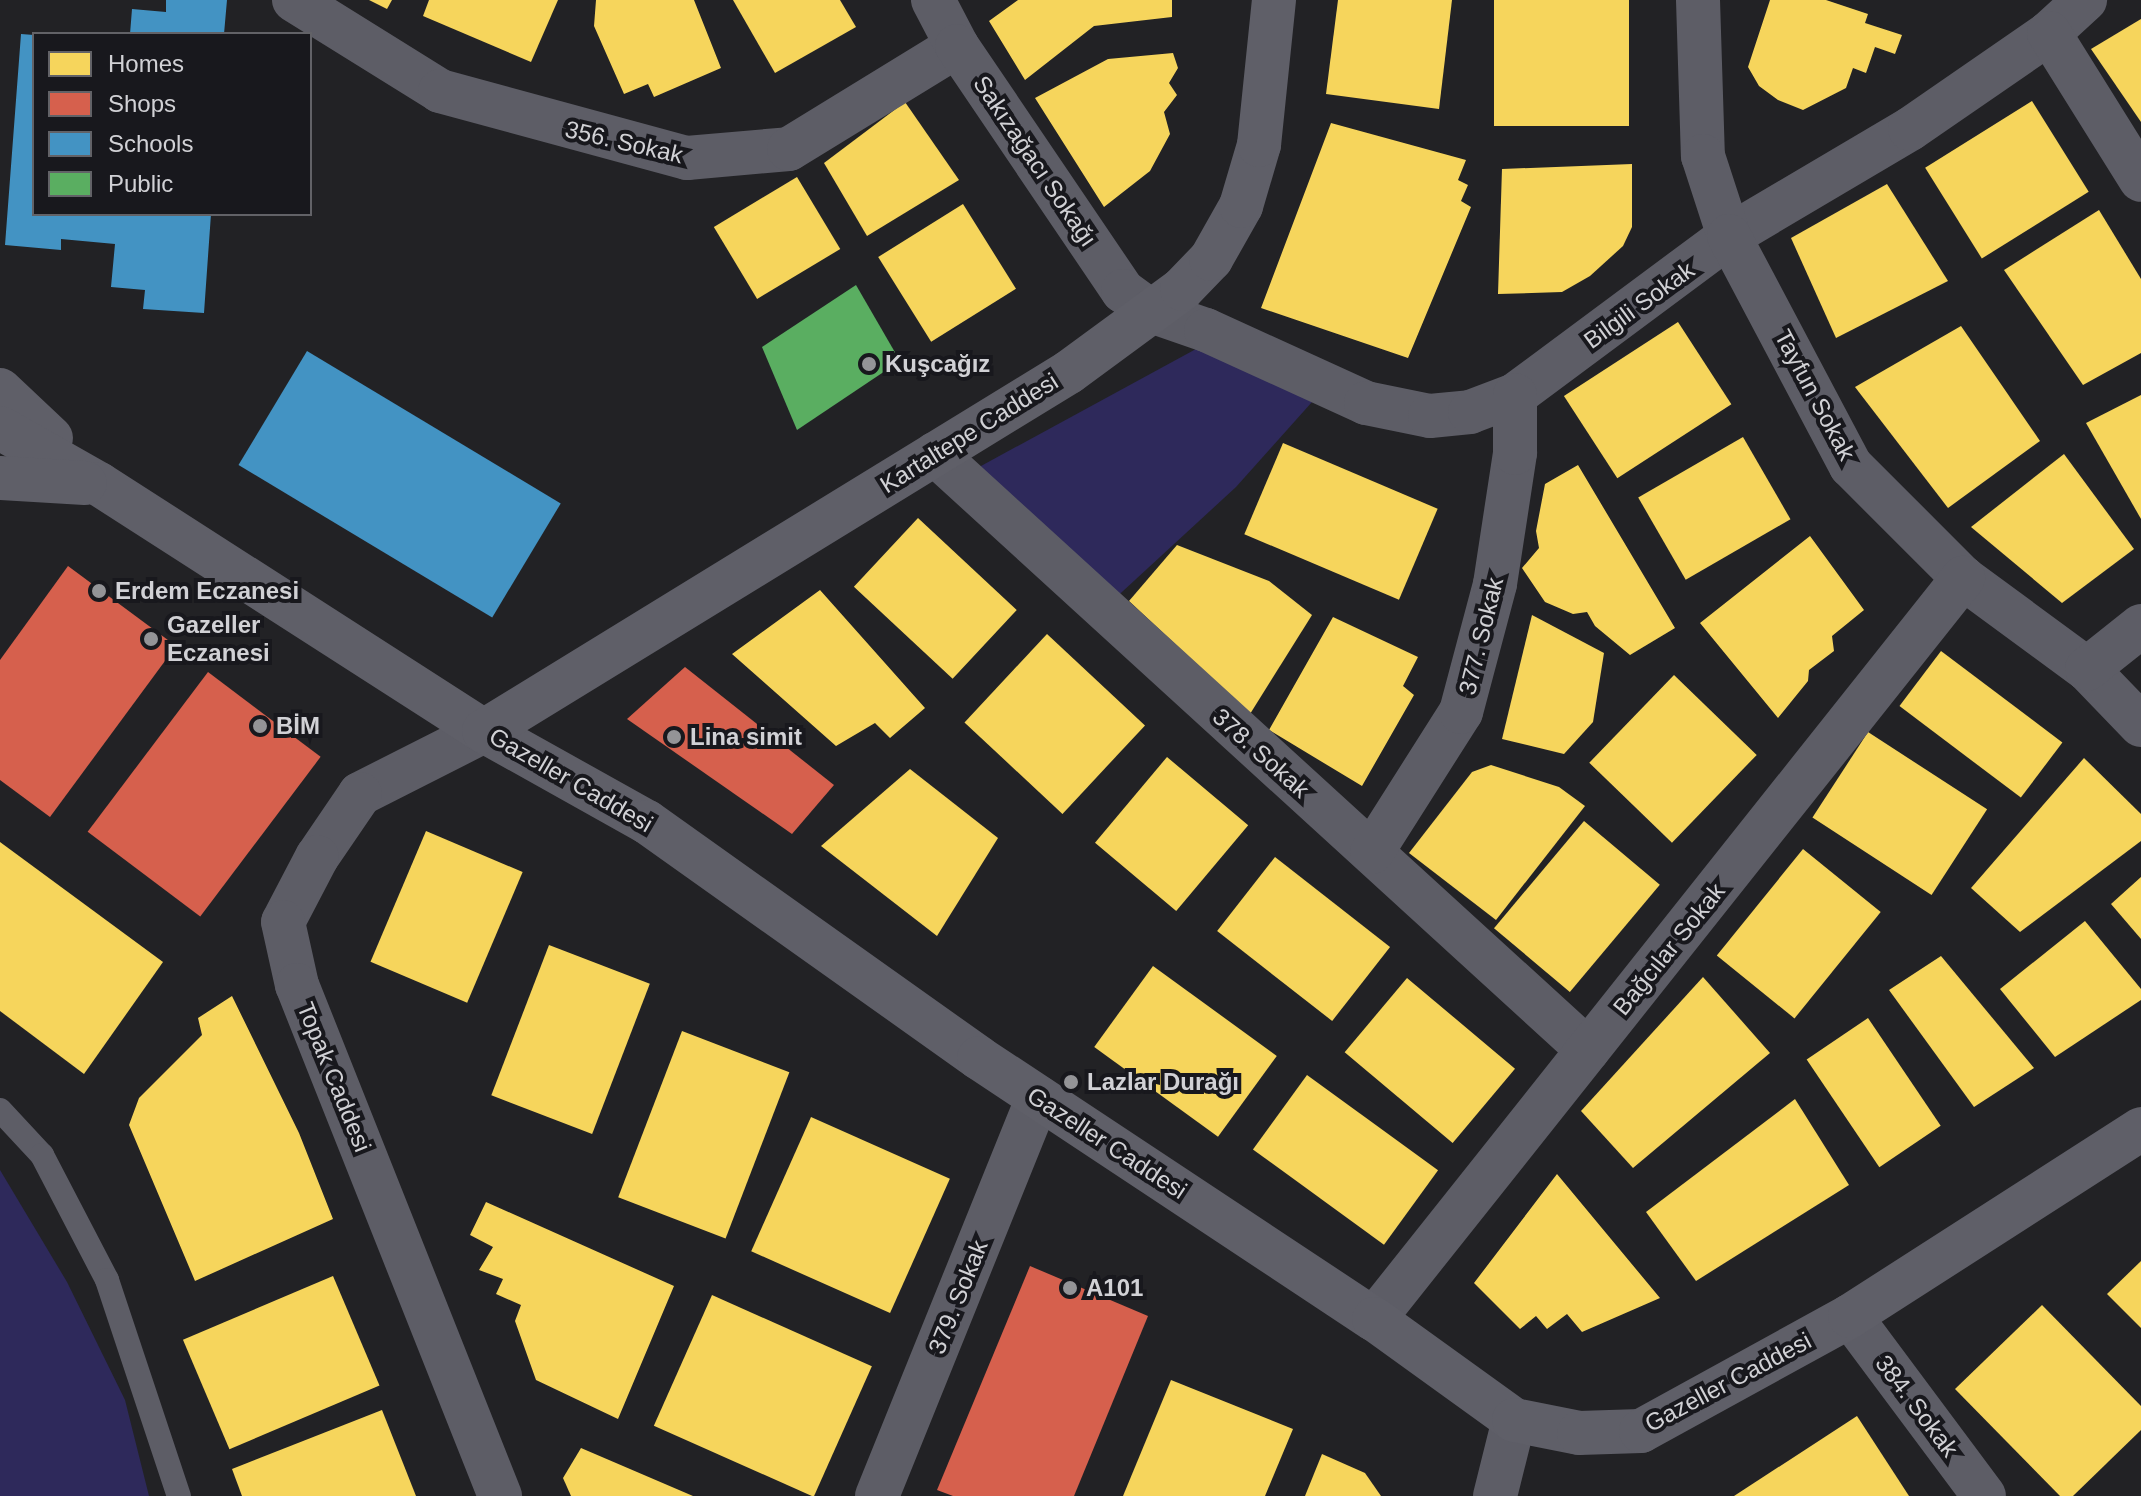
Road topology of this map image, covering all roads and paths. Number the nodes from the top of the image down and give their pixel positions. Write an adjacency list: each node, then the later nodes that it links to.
1 (294, 0): 7 (street, 356. Sokak)
2 (933, 0): 7 (street, Sakızağacı Sokağı)
3 (1274, 0): 10 (main road, Kartaltepe Caddesi)
4 (1698, 0): 9 (street, Tayfun Sokak)
5 (2085, 0): 6 (street, Bilgili Sokak)
6 (2049, 33): 8 (street); 9 (street, Bilgili Sokak)
7 (957, 46): 10 (street, Sakızağacı Sokağı)
8 (2141, 180)
9 (1729, 236): 12 (street, Bilgili Sokak); 17 (street, Tayfun Sokak)
10 (1151, 311): 12 (street, Bilgili Sokak); 14 (main road, Kartaltepe Caddesi)
11 (0, 390): 16 (main road, Gazeller Caddesi)
12 (1515, 395): 22 (street, 377. Sokak)
13 (0, 428): 16 (main road, Gazeller Caddesi)
14 (935, 454): 21 (main road, Kartaltepe Caddesi); 22 (street, 378. Sokak)
15 (0, 478): 16 (main road)
16 (99, 484): 21 (main road, Gazeller Caddesi)
17 (1963, 578): 19 (street, Tayfun Sokak); 23 (street, Bağcılar Sokak)
18 (2141, 626): 19 (street)
19 (2087, 669): 20 (street, Tayfun Sokak)
20 (2141, 725)
21 (484, 731): 24 (main road, Gazeller Caddesi); 31 (street, Topak Caddesi)
22 (1372, 852): 23 (street, 378. Sokak)
23 (1588, 1050): 28 (street, Bağcılar Sokak)
24 (1038, 1097): 28 (main road, Gazeller Caddesi); 32 (street, 379. Sokak)
25 (0, 1110): 30 (lane)
26 (2141, 1129): 27 (main road, Gazeller Caddesi)
27 (1850, 1316): 29 (main road, Gazeller Caddesi); 34 (street, 384. Sokak)
28 (1374, 1319): 29 (main road, Gazeller Caddesi)
29 (1514, 1420): 33 (street)
30 (179, 1496)
31 (500, 1496)
32 (877, 1496)
33 (1495, 1496)
34 (1984, 1496)

